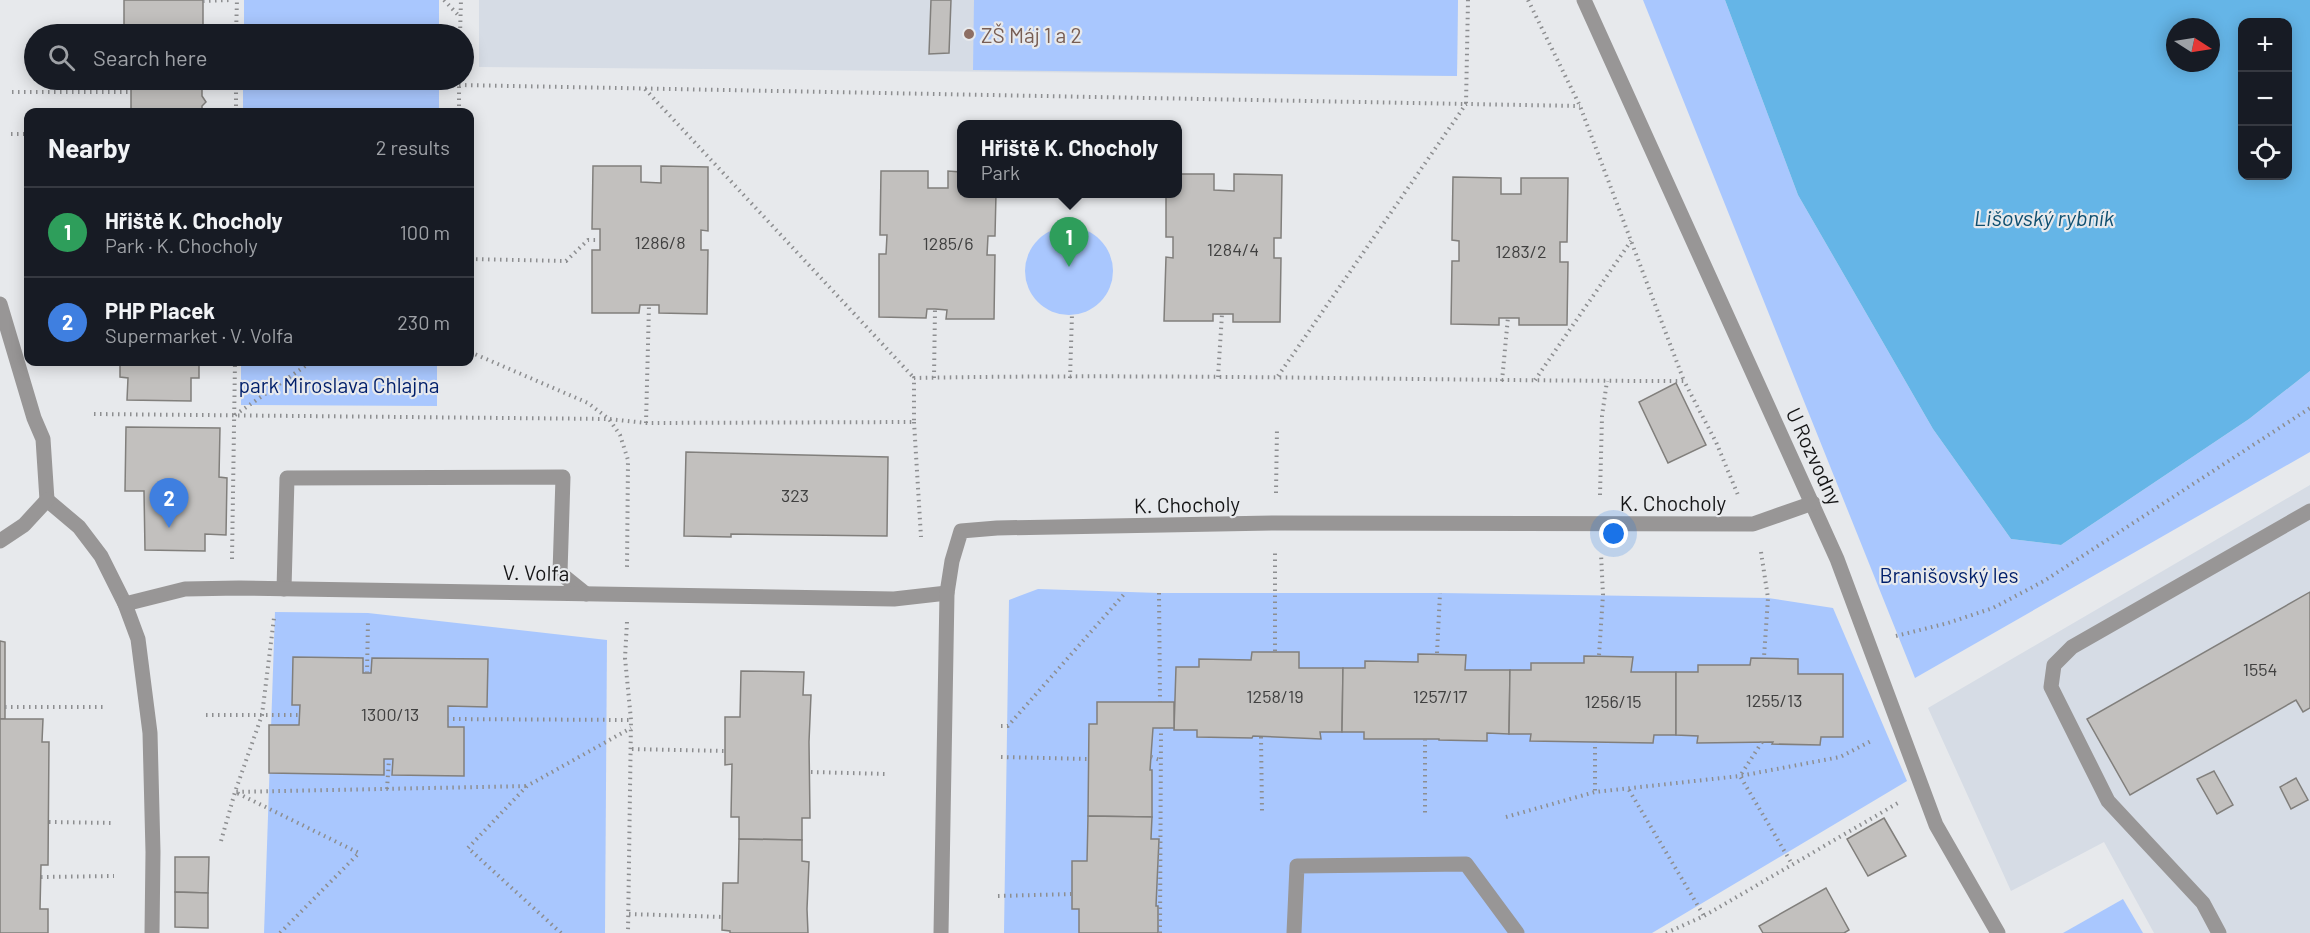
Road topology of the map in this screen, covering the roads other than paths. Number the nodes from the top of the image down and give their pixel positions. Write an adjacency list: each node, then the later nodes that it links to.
1 (1584, 0): 4 (street, U Rozvodny)
2 (0, 304): 3 (street)
3 (47, 500): 6 (street); 10 (street)
4 (1813, 503): 8 (street, K. Chocholy); 15 (street, U Rozvodny)
5 (2310, 511): 16 (street)
6 (0, 541)
7 (284, 589): 9 (street, V. Volfa); 9 (street); 10 (street, V. Volfa)
8 (947, 593): 9 (street, V. Volfa); 12 (street, K. Chocholy)
9 (586, 594)
10 (125, 604): 11 (street)
11 (152, 933)
12 (941, 933)
13 (1294, 933): 14 (street)
14 (1517, 933)
15 (1998, 933)
16 (2219, 933)

